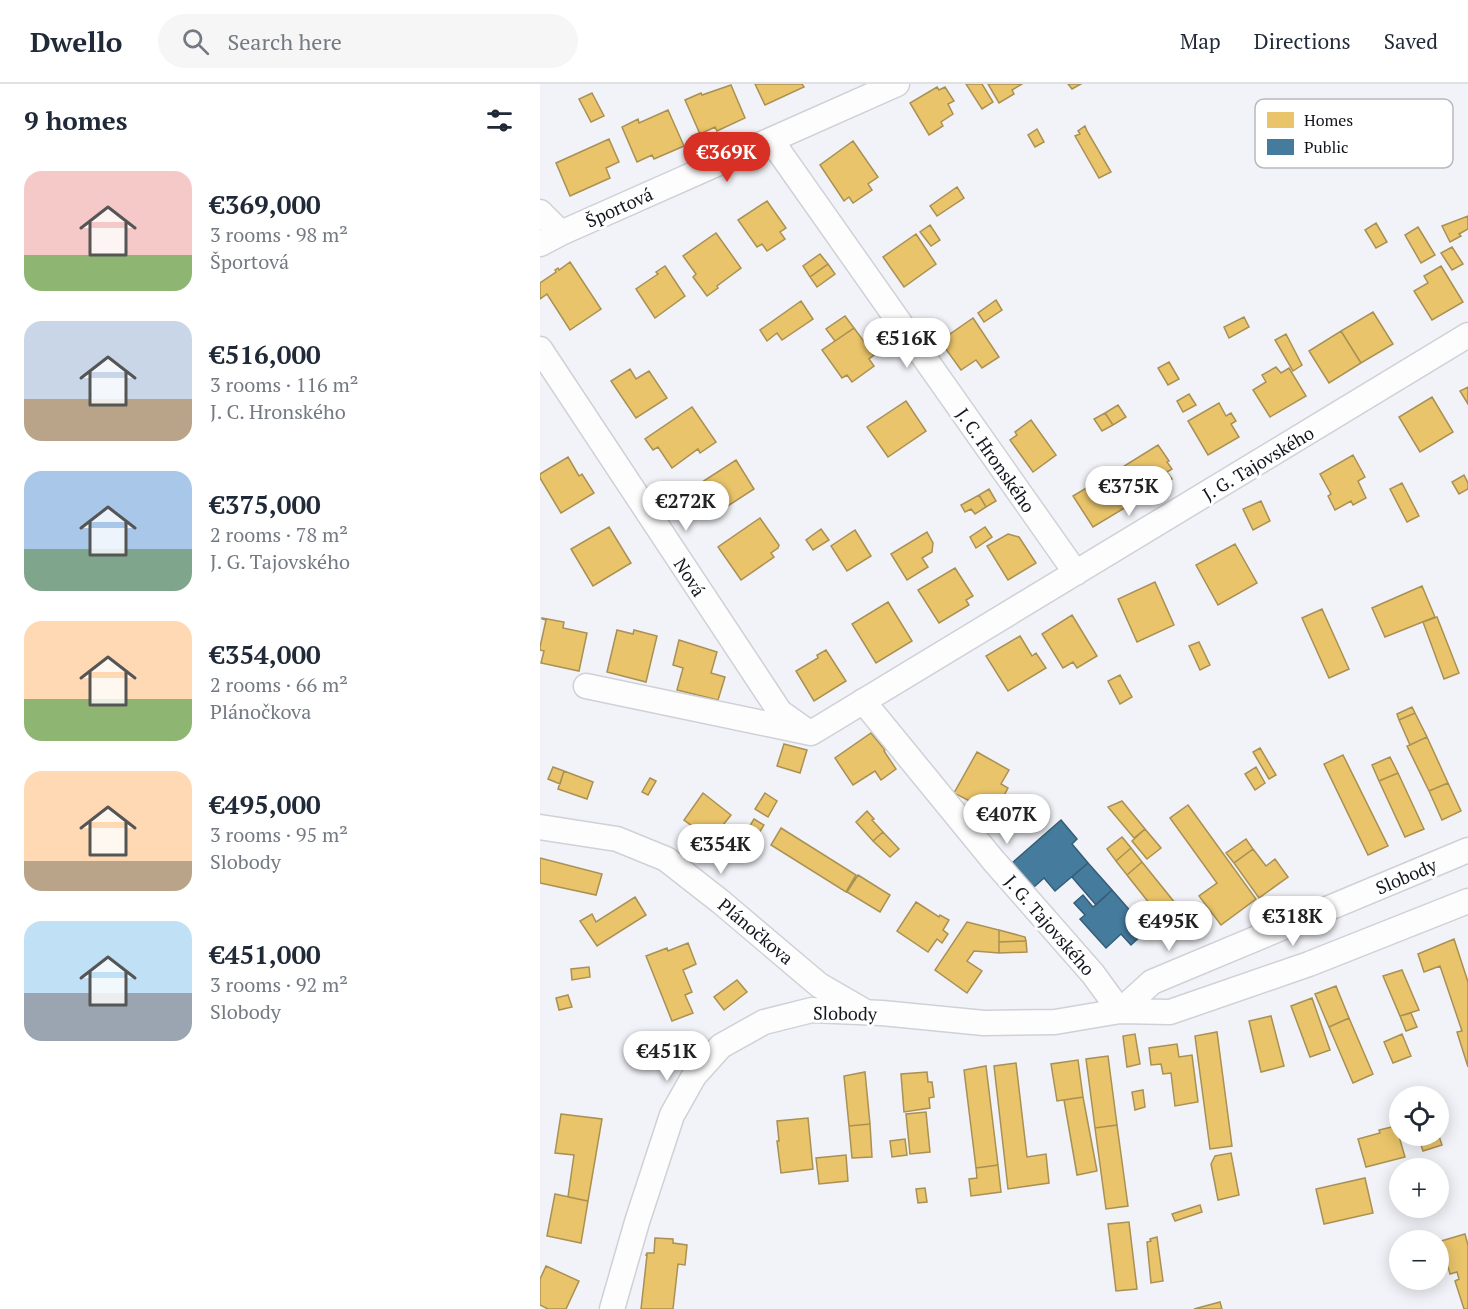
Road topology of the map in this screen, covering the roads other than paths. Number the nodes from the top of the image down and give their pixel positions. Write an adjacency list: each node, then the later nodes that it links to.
1 (897, 84): 2 (street, Športová)
2 (771, 140): 4 (street, Športová); 7 (street, J. C. Hronského)
3 (540, 212): 4 (street)
4 (551, 239)
5 (1468, 335): 7 (street, J. G. Tajovského)
6 (540, 349): 10 (street, Nová)
7 (1076, 573): 9 (street, J. G. Tajovského)
8 (586, 686): 10 (street)
9 (863, 701): 10 (street, J. G. Tajovského); 14 (street, J. G. Tajovského)
10 (811, 733)
11 (540, 827): 15 (street, Plánočkova)
12 (1468, 850): 14 (street, Slobody)
13 (1468, 901): 14 (street, Slobody)
14 (1120, 1011): 15 (street, Slobody)
15 (867, 1012): 16 (street, Slobody)
16 (612, 1309)

